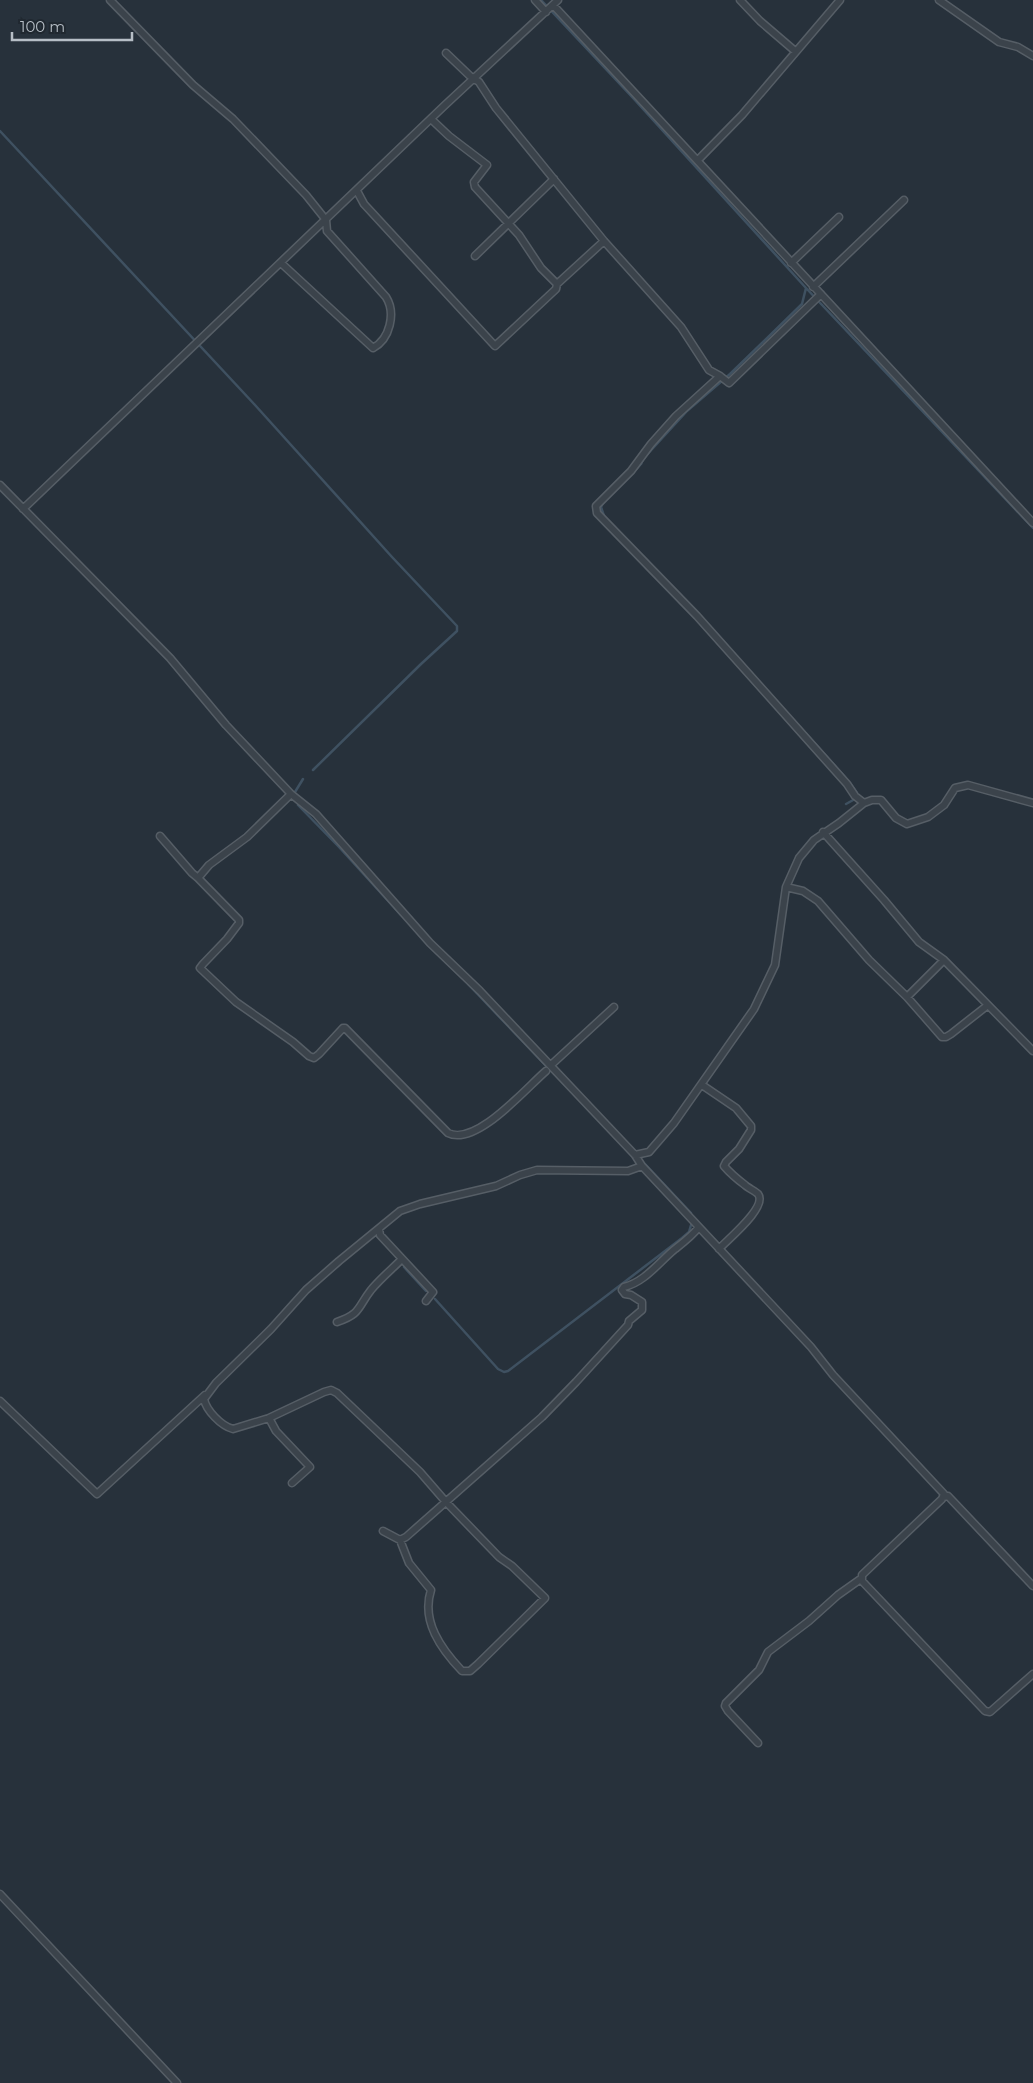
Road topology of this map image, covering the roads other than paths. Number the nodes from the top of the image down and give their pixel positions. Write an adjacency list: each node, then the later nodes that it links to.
1 (110, 0): 18 (street)
2 (535, 0): 7 (street)
3 (740, 0): 8 (street)
4 (840, 0): 8 (street)
5 (939, 0): 10 (street)
6 (556, 2): 7 (street); 13 (street)
7 (546, 12): 11 (street)
8 (795, 51): 13 (street)
9 (446, 53): 11 (street)
10 (1033, 56)
11 (474, 79): 12 (street); 14 (street)
12 (431, 119): 15 (street); 19 (street)
13 (698, 160): 22 (street)
14 (554, 180): 19 (street); 20 (street)
15 (357, 191): 18 (street); 24 (street)
16 (904, 200): 25 (street)
17 (839, 217): 22 (street)
18 (326, 220): 23 (street); 23 (street)
19 (508, 224): 21 (street); 24 (street)
20 (604, 241): 24 (street); 27 (street)
21 (475, 256)
22 (791, 263): 25 (street)
23 (281, 264): 29 (street)
24 (556, 284)
25 (813, 287): 26 (street)
26 (821, 294): 27 (street); 30 (street)
27 (720, 376): 32 (street)
28 (0, 486): 29 (street)
29 (23, 509): 31 (street)
30 (1033, 523)
31 (291, 794): 36 (street); 43 (street)
32 (864, 803): 33 (street); 34 (street)
33 (1033, 803)
34 (823, 832): 37 (street); 38 (street)
35 (160, 836): 36 (street)
36 (198, 878): 43 (street)
37 (786, 887): 39 (street); 44 (street)
38 (944, 960): 39 (street); 40 (street)
39 (907, 997): 40 (street)
40 (988, 1005): 42 (street)
41 (614, 1007): 43 (street)
42 (1033, 1051)
43 (549, 1068): 45 (street)
44 (702, 1085): 45 (street); 49 (street)
45 (635, 1155): 46 (street)
46 (642, 1166): 47 (street); 48 (street)
47 (699, 1227): 49 (street); 58 (street)
48 (379, 1229): 50 (street); 53 (street)
49 (719, 1249): 57 (street)
50 (402, 1259): 51 (street); 52 (street)
51 (426, 1301)
52 (337, 1322)
53 (208, 1392): 54 (street); 55 (street)
54 (0, 1401)
55 (269, 1418): 56 (street); 58 (street)
56 (292, 1483)
57 (943, 1497): 61 (street); 62 (street)
58 (446, 1502): 60 (street); 60 (street)
59 (383, 1531): 60 (street)
60 (400, 1540)
61 (862, 1578): 63 (street); 64 (street)
62 (1033, 1586)
63 (1033, 1674)
64 (758, 1742)
65 (0, 1894): 66 (street)
66 (177, 2083)

